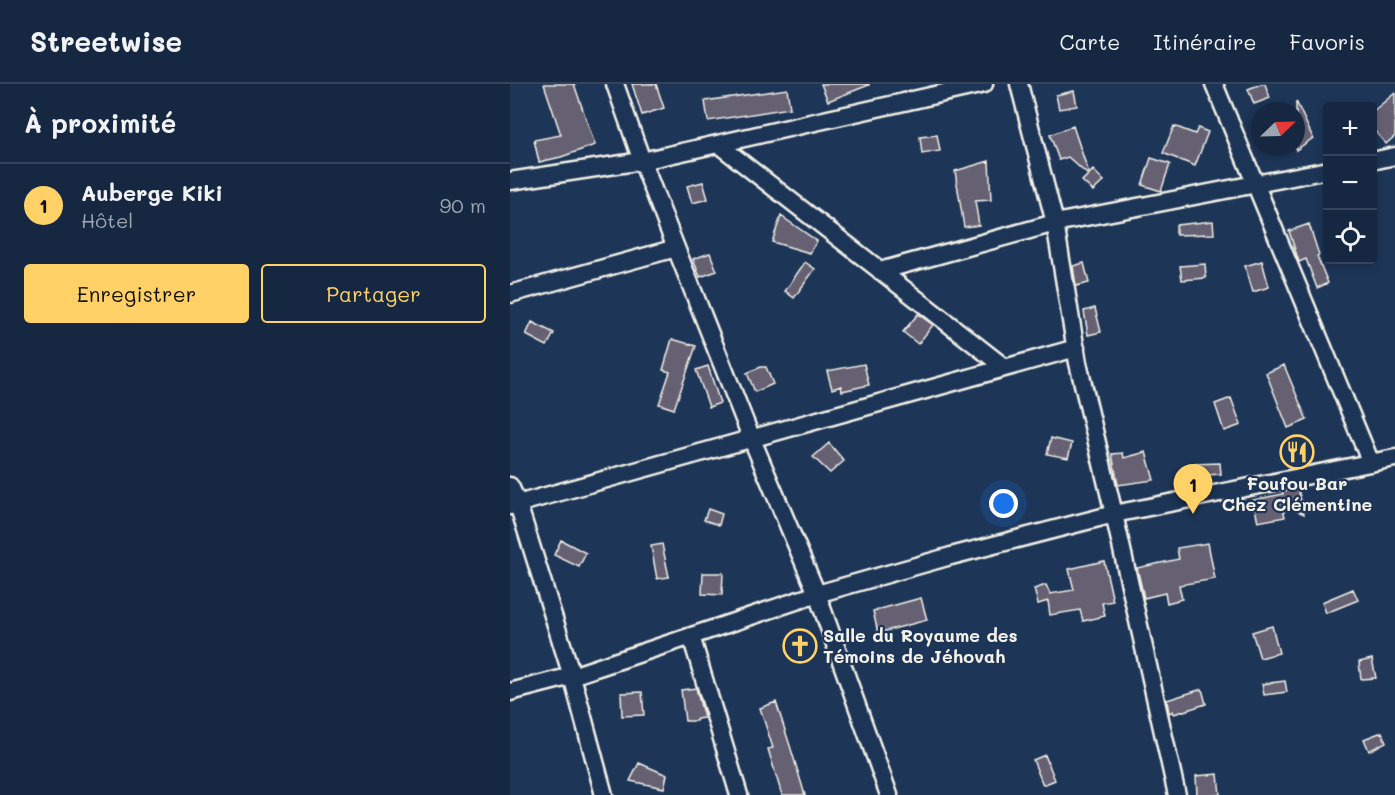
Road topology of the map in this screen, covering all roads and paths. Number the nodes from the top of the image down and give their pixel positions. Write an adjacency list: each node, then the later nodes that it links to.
1 (615, 84): 8 (street)
2 (984, 84): 5 (street)
3 (1019, 84): 12 (street)
4 (1214, 84): 11 (street)
5 (718, 144): 8 (street); 14 (street)
6 (1395, 156): 7 (street)
7 (1377, 160)
8 (642, 161): 10 (street); 13 (street)
9 (1323, 171): 11 (street)
10 (510, 181)
11 (1255, 184): 12 (street); 20 (street)
12 (1055, 223): 14 (street); 16 (street)
13 (676, 248): 15 (street); 18 (street)
14 (880, 271): 17 (street)
15 (510, 294)
16 (1076, 348): 17 (street); 23 (street)
17 (1004, 368): 18 (street)
18 (751, 437): 22 (street); 24 (street)
19 (1395, 458): 20 (street)
20 (1371, 463): 23 (street)
21 (510, 486): 22 (street)
22 (514, 505): 26 (street)
23 (1114, 514): 24 (street); 31 (street)
24 (817, 594): 25 (street); 30 (street)
25 (691, 636): 26 (street); 29 (street)
26 (572, 676): 27 (street); 28 (street)
27 (510, 692)
28 (604, 795)
29 (739, 795)
30 (889, 795)
31 (1177, 795)

